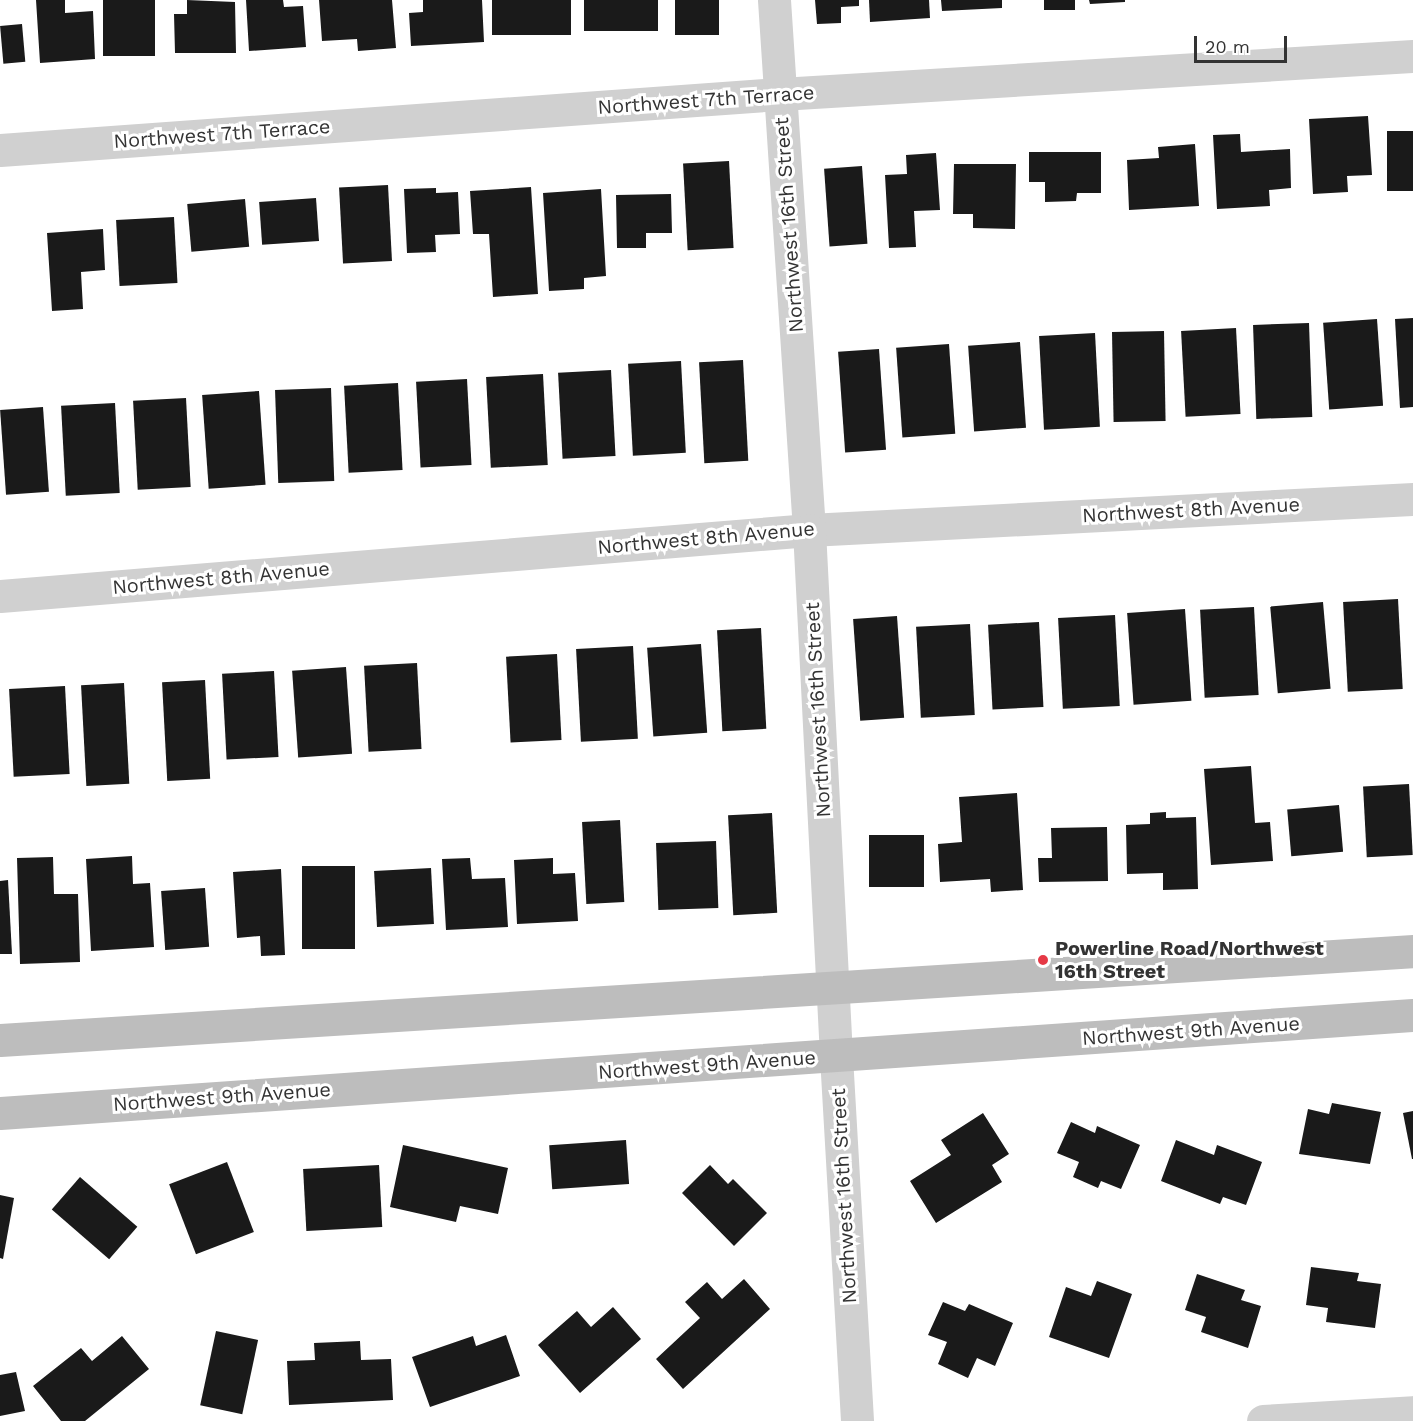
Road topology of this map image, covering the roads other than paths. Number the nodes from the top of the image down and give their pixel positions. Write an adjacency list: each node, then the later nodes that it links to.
1 (774, 0): 3 (street, Northwest 16th Street)
2 (1413, 56): 3 (street, Northwest 7th Terrace)
3 (780, 94): 4 (street, Northwest 7th Terrace); 6 (street, Northwest 16th Street)
4 (0, 150)
5 (1413, 499): 6 (street, Northwest 8th Avenue)
6 (809, 530): 7 (street, Northwest 8th Avenue); 9 (street, Northwest 16th Street)
7 (0, 596)
8 (1413, 951): 9 (main road)
9 (833, 990): 11 (main road); 12 (street, Northwest 16th Street)
10 (1413, 1015): 12 (main road, Northwest 9th Avenue)
11 (0, 1040)
12 (836, 1056): 13 (main road, Northwest 9th Avenue); 15 (street, Northwest 16th Street)
13 (0, 1113)
14 (1413, 1412): 16 (street)
15 (857, 1421)
16 (1263, 1421)

